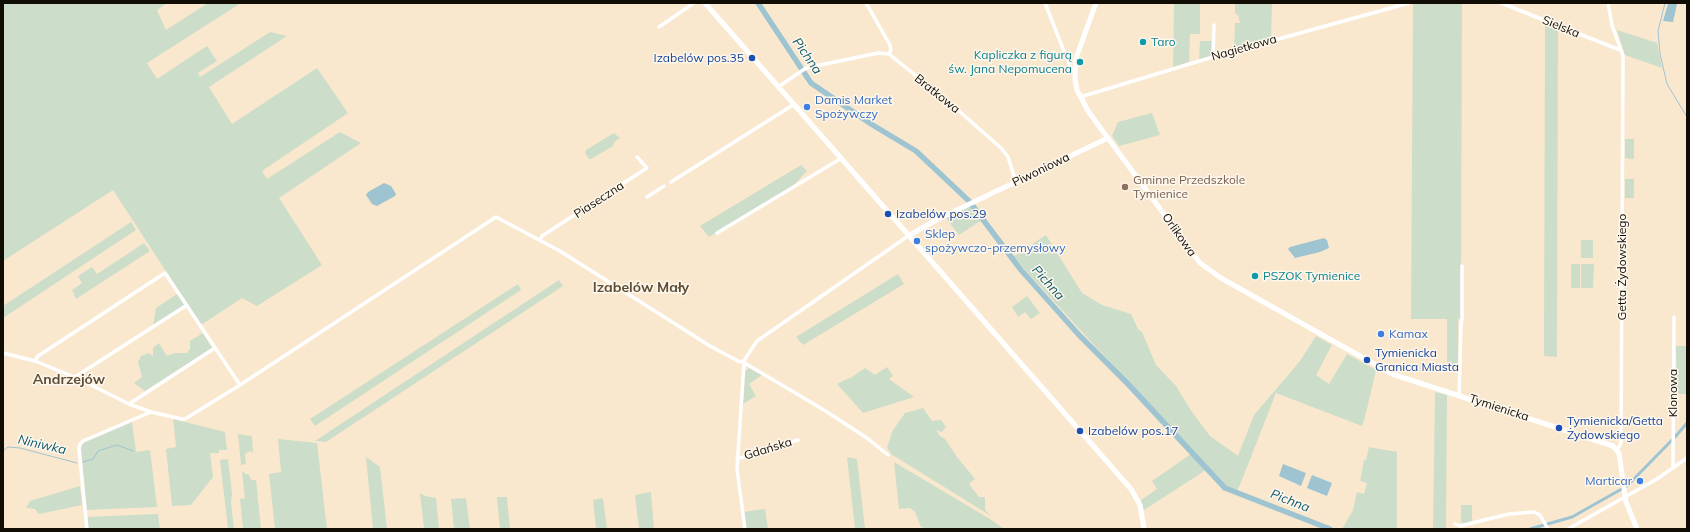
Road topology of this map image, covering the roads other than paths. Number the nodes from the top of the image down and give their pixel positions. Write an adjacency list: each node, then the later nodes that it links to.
1 (694, 3): 10 (street)
2 (704, 3): 15 (street)
3 (866, 3): 12 (street)
4 (1045, 3): 14 (street)
5 (1096, 3): 14 (street, Orlikowa)
6 (1409, 3): 13 (street, Nagietkowa)
7 (1502, 3): 11 (street, Sielska)
8 (1608, 3): 11 (street, Getta Żydowskiego)
9 (1214, 25): 13 (street)
10 (659, 27)
11 (1620, 50): 42 (street, Getta Żydowskiego)
12 (889, 54): 15 (street); 22 (street, Bratkowa)
13 (1213, 57): 16 (street, Nagietkowa)
14 (1075, 71): 16 (street, Orlikowa)
15 (778, 88): 17 (street)
16 (1080, 97): 18 (street, Orlikowa)
17 (793, 105): 20 (street); 21 (street)
18 (1108, 138): 22 (street, Piwoniowa); 35 (street, Orlikowa)
19 (637, 157): 27 (street, Piaseczna)
20 (840, 159): 25 (street); 26 (street)
21 (671, 182)
22 (1016, 182): 26 (street, Piwoniowa)
23 (664, 186): 24 (street)
24 (647, 197)
25 (717, 233)
26 (908, 236): 34 (street); 52 (street)
27 (540, 240): 34 (street); 37 (street)
28 (1462, 266): 38 (street)
29 (187, 305): 31 (street); 33 (street); 36 (street)
30 (1674, 318): 46 (street, Klonowa)
31 (215, 348): 37 (street); 39 (street)
32 (3, 353): 33 (street)
33 (34, 361): 36 (street)
34 (744, 363): 43 (street); 44 (street)
35 (1381, 367): 38 (street, Tymienicka)
36 (75, 377): 39 (street)
37 (240, 385): 40 (street)
38 (1459, 396): 42 (street, Tymienicka)
39 (129, 404): 40 (street)
40 (151, 412): 50 (street)
41 (798, 440): 44 (street, Gdańska)
42 (1617, 450): 47 (street, Getta Żydowskiego)
43 (888, 455)
44 (737, 458): 51 (street)
45 (1687, 458): 46 (street)
46 (1673, 468): 47 (street)
47 (1625, 497): 53 (street); 54 (street, Getta Żydowskiego)
48 (1455, 524): 49 (street)
49 (1547, 527)
50 (87, 529)
51 (744, 529)
52 (1144, 529)
53 (1568, 529)
54 (1637, 529)

